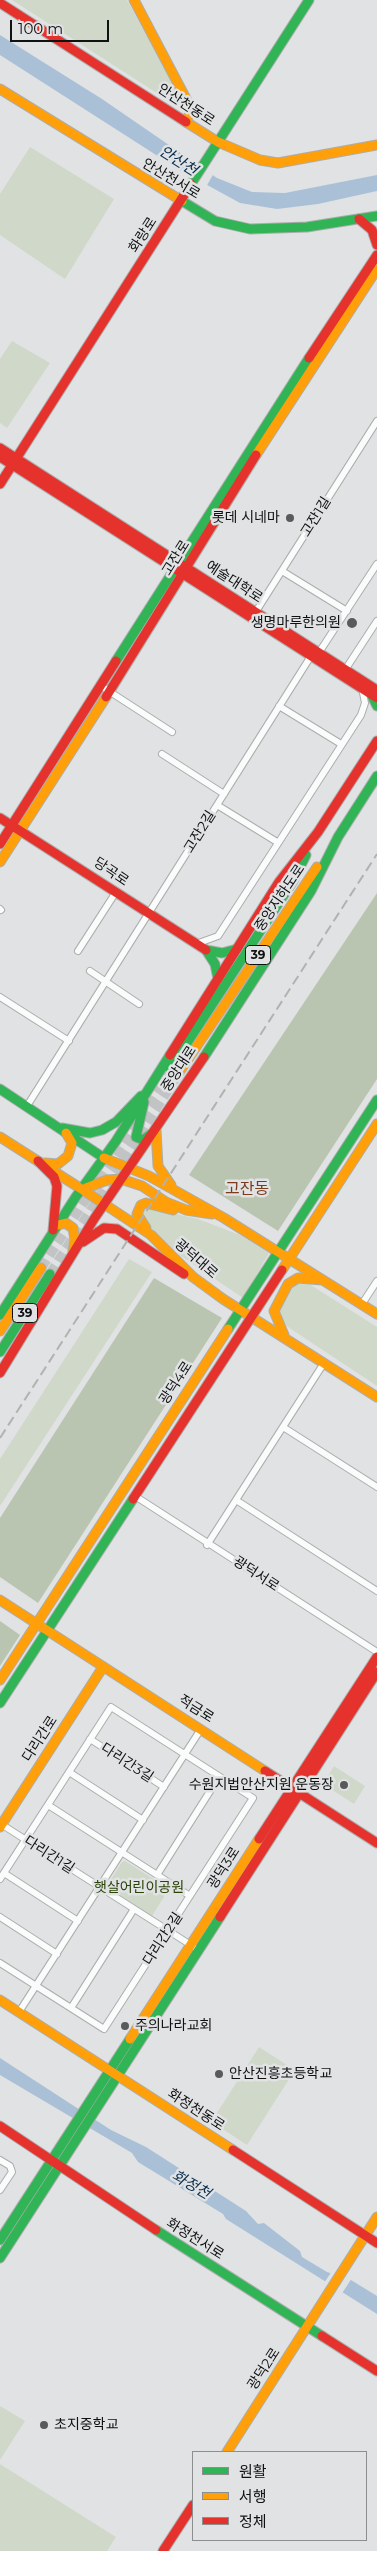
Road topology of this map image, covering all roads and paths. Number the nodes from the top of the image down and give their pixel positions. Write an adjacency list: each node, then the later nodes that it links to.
1 (134, 0): 5 (street)
2 (309, 0): 6 (street, 화랑로)
3 (0, 2): 5 (street, 안산천동로)
4 (2, 94): 8 (street, 안산천서로)
5 (186, 121): 6 (street, 안산천동로)
6 (218, 142): 7 (street, 안산천동로); 8 (street, 화랑로)
7 (377, 145)
8 (181, 202): 10 (street, 안산천서로); 17 (street, 화랑로)
9 (377, 216): 10 (street, 안산천서로)
10 (359, 219): 11 (street)
11 (377, 245)
12 (377, 255): 20 (street, 고잔로)
13 (377, 269): 20 (street, 고잔로)
14 (377, 421): 21 (street, 고잔1길)
15 (0, 448): 17 (street, 예술대학로)
16 (0, 457): 17 (street, 예술대학로)
17 (14, 462): 18 (street, 화랑로); 20 (street, 예술대학로)
18 (0, 484)
19 (377, 564): 22 (street, 고잔2길)
20 (181, 569): 23 (street, 예술대학로); 25 (street, 예술대학로); 27 (street, 고잔로); 29 (street, 고잔로)
21 (282, 571): 22 (street); 23 (street, 고잔1길)
22 (347, 611): 25 (street, 고잔2길)
23 (255, 613): 25 (street, 예술대학로)
24 (377, 621): 26 (street)
25 (314, 655): 26 (street, 예술대학로); 28 (street, 예술대학로); 31 (street, 고잔2길)
26 (345, 670): 30 (street, 예술대학로)
27 (100, 686): 29 (street); 42 (street, 고잔로)
28 (362, 688): 30 (street, 예술대학로); 36 (street)
29 (109, 692): 33 (street); 43 (street, 고잔로)
30 (375, 694): 32 (street)
31 (279, 706): 36 (street); 39 (street, 고잔2길)
32 (377, 706)
33 (172, 732)
34 (377, 736): 35 (street)
35 (377, 741): 44 (street, 중앙대로 / 39)
36 (341, 744): 46 (street)
37 (162, 754): 39 (street)
38 (377, 776): 45 (street, 중앙대로 / 39)
39 (224, 794): 40 (street, 고잔2길)
40 (217, 805): 46 (street); 50 (street, 고잔2길)
41 (0, 818): 42 (street, 당곡로)
42 (12, 826): 43 (street, 당곡로); 47 (street, 고잔로)
43 (20, 831): 48 (street, 고잔로); 49 (street, 당곡로)
44 (318, 832): 52 (street, 중앙대로); 61 (street, 중앙지하도로 / 39)
45 (338, 837): 62 (street, 중앙지하도로 / 39); 69 (street, 중앙대로)
46 (277, 842): 51 (street)
47 (0, 844)
48 (0, 862)
49 (116, 892): 50 (street, 당곡로); 54 (street)
50 (149, 915): 51 (street, 당곡로); 57 (street, 고잔2길)
51 (196, 944): 53 (street, 당곡로)
52 (237, 949): 53 (street); 56 (street, 중앙대로)
53 (206, 950): 56 (street)
54 (78, 951)
55 (90, 971): 57 (street)
56 (218, 979): 64 (street, 중앙대로)
57 (107, 982): 59 (street); 60 (street, 고잔2길)
58 (0, 997): 60 (street)
59 (139, 1004)
60 (69, 1041): 66 (street, 고잔2길)
61 (170, 1068)
62 (178, 1074)
63 (0, 1089): 66 (street)
64 (146, 1093): 68 (street); 69 (street); 71 (street, 중앙대로)
65 (377, 1100): 84 (street, 광덕4로)
66 (27, 1106): 68 (street)
67 (377, 1124): 85 (street, 광덕4로)
68 (62, 1128): 71 (street); 72 (street)
69 (156, 1130): 73 (street, 중앙대로); 76 (street)
70 (2, 1141): 72 (street, 광덕대로)
71 (104, 1158): 73 (street); 75 (street, 중앙대로)
72 (38, 1161): 75 (street, 광덕대로); 81 (street)
73 (130, 1168): 74 (street, 중앙대로); 76 (street)
74 (121, 1179): 75 (street); 77 (street, 중앙대로); 78 (street)
75 (83, 1190): 77 (street, 광덕대로); 80 (street, 중앙대로)
76 (175, 1190): 79 (street)
77 (104, 1202): 82 (street, 광덕대로); 83 (street, 중앙대로)
78 (186, 1210): 79 (street); 82 (street)
79 (220, 1216): 84 (street)
80 (58, 1226): 81 (street, 중앙대로); 87 (street)
81 (52, 1234): 95 (street, 중앙대로)
82 (150, 1235): 89 (street, 광덕대로)
83 (82, 1242): 87 (street, 중앙대로); 89 (street)
84 (278, 1251): 85 (street); 93 (street, 광덕4로)
85 (288, 1258): 90 (street); 96 (street, 광덕4로)
86 (41, 1268): 97 (street, 39)
87 (66, 1268): 101 (street, 중앙대로)
88 (50, 1274): 99 (street, 39)
89 (194, 1278): 93 (street, 광덕대로)
90 (325, 1281): 92 (street); 98 (street)
91 (377, 1281): 92 (street)
92 (362, 1304): 94 (street)
93 (240, 1310): 96 (street, 광덕대로); 110 (street, 광덕4로)
94 (377, 1314)
95 (0, 1316)
96 (251, 1317): 98 (street, 광덕대로); 105 (street, 광덕4로)
97 (0, 1331)
98 (285, 1337): 100 (street, 광덕대로)
99 (0, 1352)
100 (324, 1363): 102 (street, 광덕대로); 103 (street)
101 (0, 1373)
102 (377, 1397)
103 (283, 1427): 104 (street); 106 (street)
104 (377, 1487)
105 (134, 1496): 107 (street, 광덕서로); 111 (street, 광덕4로)
106 (236, 1500): 107 (street); 108 (street)
107 (207, 1544): 112 (street, 광덕서로)
108 (377, 1591)
109 (0, 1600): 110 (street, 적금로)
110 (37, 1624): 111 (street, 적금로); 116 (street, 광덕4로)
111 (47, 1631): 114 (street, 적금로); 117 (street, 광덕4로)
112 (377, 1652)
113 (377, 1656): 124 (street, 광덕3로)
114 (103, 1667): 118 (street, 적금로); 127 (street, 다리간로)
115 (377, 1672): 124 (street, 광덕3로)
116 (0, 1680)
117 (0, 1703)
118 (202, 1729): 120 (street, 다리간3길); 124 (street, 적금로)
119 (90, 1739): 120 (street, 다리간2길); 121 (street, 다리간2길); 123 (street, 다리간3길)
120 (185, 1755): 122 (street, 다리간2길); 123 (street, 다리간3길)
121 (69, 1772): 125 (street, 다리간2길); 126 (street)
122 (219, 1777): 131 (street); 134 (street, 다리간2길)
123 (164, 1787): 126 (street, 다리간3길)
124 (295, 1790): 129 (street, 적금로); 139 (street, 광덕3로)
125 (48, 1805): 128 (street, 다리간2길); 130 (street)
126 (143, 1820): 130 (street, 다리간3길)
127 (1, 1826): 128 (street, 다리간1길)
128 (25, 1840): 132 (street, 다리간2길); 133 (street, 다리간1길)
129 (377, 1842)
130 (122, 1853): 131 (street); 133 (street, 다리간3길)
131 (157, 1875): 134 (street)
132 (2, 1876): 137 (street)
133 (100, 1887): 135 (street, 다리간1길); 137 (street, 다리간3길)
134 (190, 1896): 138 (street, 다리간2길)
135 (134, 1909): 138 (street, 다리간1길); 144 (street)
136 (0, 1917): 140 (street)
137 (78, 1921): 140 (street, 다리간3길)
138 (168, 1930): 139 (street, 다리간1길); 144 (street, 다리간2길)
139 (194, 1947): 146 (street, 광덕3로)
140 (57, 1954): 142 (street, 다리간3길)
141 (0, 1963): 142 (street, 다리간2길)
142 (36, 1986): 144 (street, 다리간2길); 145 (street, 다리간3길)
143 (0, 2000): 145 (street, 화정천동로)
144 (70, 2008)
145 (19, 2012): 146 (street, 화정천동로)
146 (113, 2072): 149 (street, 광덕3로); 152 (street, 화정천동로)
147 (0, 2126): 149 (street, 화정천서로)
148 (0, 2160): 150 (street)
149 (56, 2162): 153 (street); 155 (street); 156 (street, 화정천서로)
150 (0, 2190)
151 (377, 2217): 152 (street)
152 (365, 2235): 154 (street, 화정천동로); 156 (street, 광덕2로)
153 (0, 2240)
154 (377, 2243)
155 (0, 2258)
156 (308, 2327): 157 (street, 화정천서로); 158 (street, 광덕2로)
157 (377, 2371)
158 (228, 2451)
159 (192, 2507): 160 (street)
160 (163, 2551)

